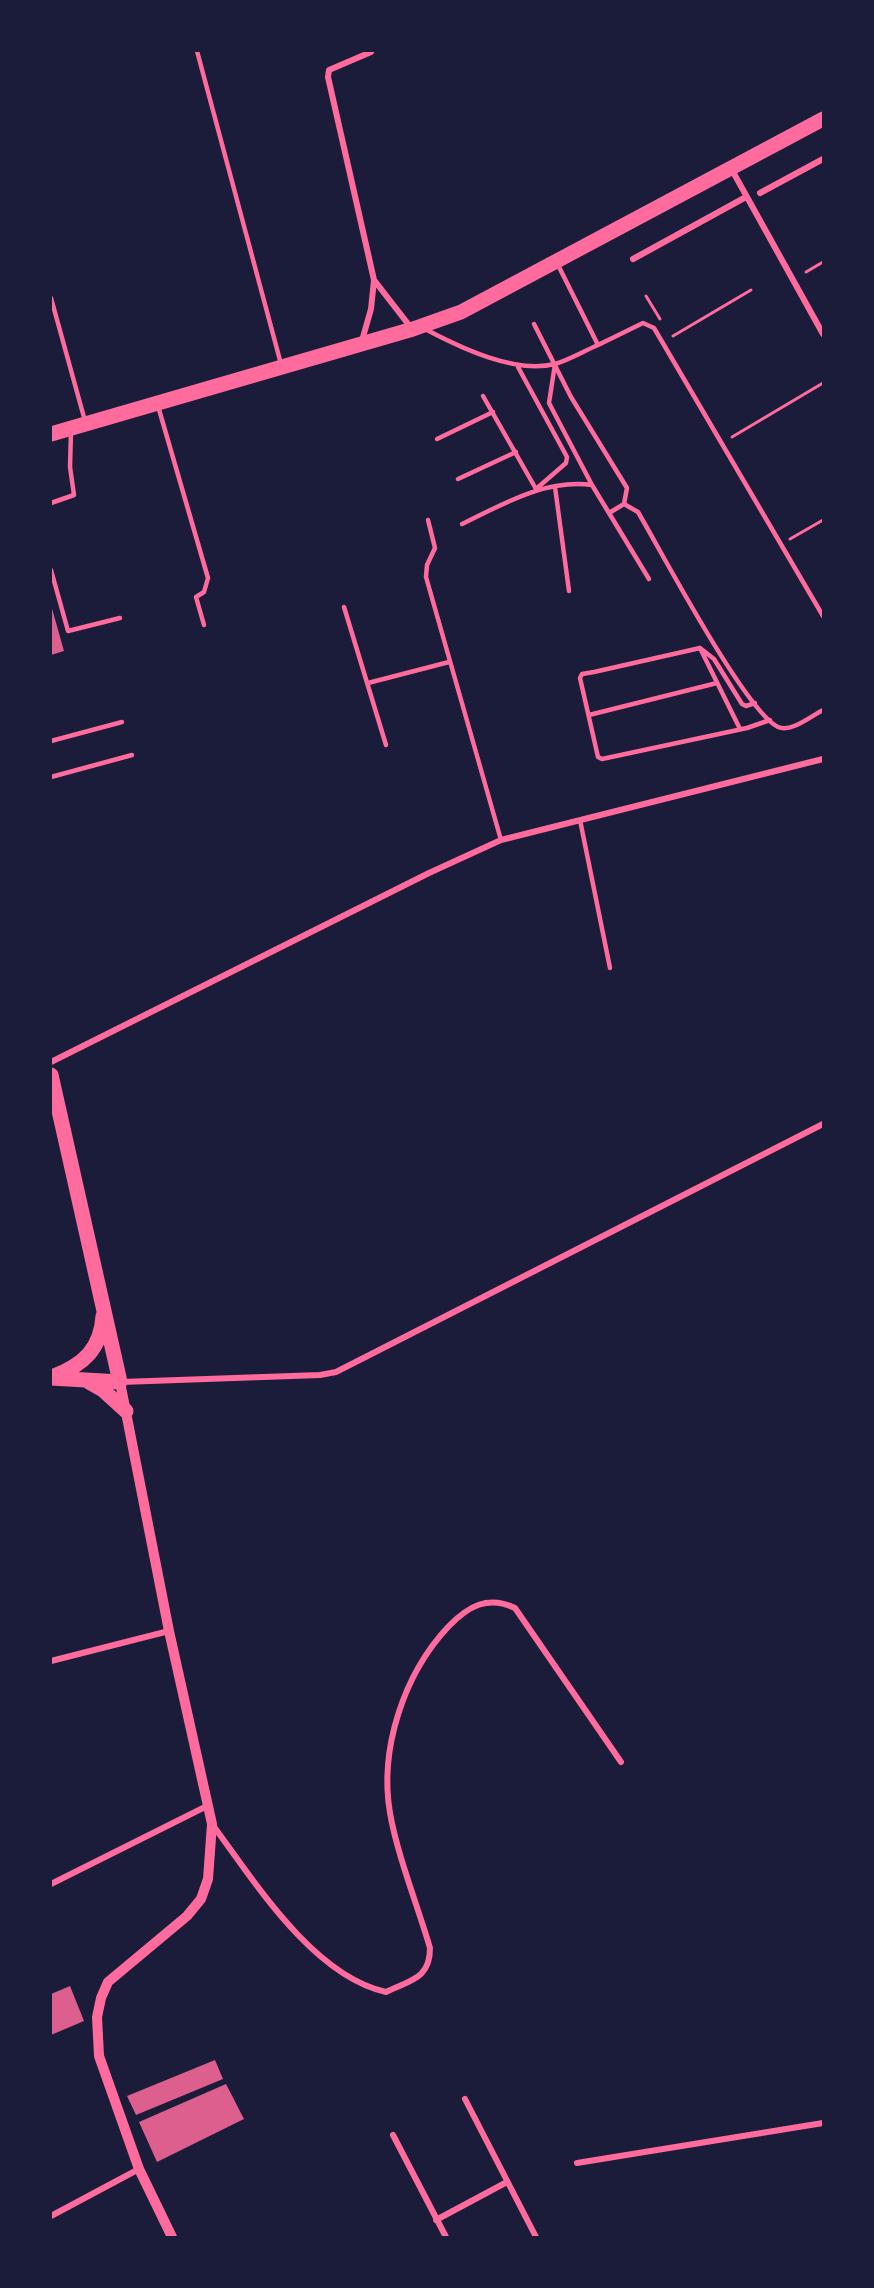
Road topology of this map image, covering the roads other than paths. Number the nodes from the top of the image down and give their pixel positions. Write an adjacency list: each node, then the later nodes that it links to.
1 (197, 51): 18 (lane)
2 (371, 52): 10 (street)
3 (823, 119): 5 (main road)
4 (823, 159): 6 (street)
5 (732, 169): 7 (street); 9 (main road)
6 (760, 193)
7 (746, 197): 8 (street); 14 (street)
8 (633, 259)
9 (556, 262): 13 (main road); 16 (lane)
10 (374, 280): 13 (street); 15 (street)
11 (51, 298): 23 (lane)
12 (534, 324): 17 (lane)
13 (417, 328): 15 (main road); 19 (lane)
14 (823, 334)
15 (361, 345): 18 (main road)
16 (598, 345): 17 (lane); 40 (lane)
17 (555, 364): 19 (lane); 28 (lane); 32 (lane)
18 (282, 367): 21 (main road)
19 (518, 367): 30 (lane)
20 (483, 396): 22 (lane)
21 (158, 403): 23 (main road); 42 (lane)
22 (493, 412): 25 (lane); 26 (lane)
23 (78, 426): 24 (main road); 31 (lane)
24 (51, 434)
25 (437, 439)
26 (516, 452): 27 (lane); 30 (lane)
27 (458, 479)
28 (592, 485): 29 (lane); 33 (lane)
29 (555, 487): 30 (lane); 38 (lane)
30 (536, 489): 35 (lane)
31 (51, 503)
32 (624, 504): 33 (lane); 47 (lane)
33 (609, 513): 37 (lane)
34 (428, 520): 44 (lane)
35 (462, 524)
36 (51, 570): 41 (lane)
37 (648, 579)
38 (569, 591)
39 (344, 607): 45 (lane)
40 (823, 616)
41 (120, 618)
42 (204, 625)
43 (700, 648): 46 (lane); 47 (lane); 49 (lane)
44 (449, 662): 45 (lane); 59 (lane)
45 (368, 683): 54 (lane)
46 (717, 683): 49 (lane); 52 (lane)
47 (755, 703): 50 (lane)
48 (823, 710): 50 (lane)
49 (589, 715): 52 (lane)
50 (770, 720): 52 (lane)
51 (122, 722): 53 (lane)
52 (740, 729)
53 (51, 741)
54 (386, 745)
55 (132, 755): 57 (lane)
56 (823, 759): 58 (street)
57 (51, 777)
58 (580, 820): 59 (street); 60 (lane)
59 (501, 840): 61 (street)
60 (610, 968)
61 (51, 1062)
62 (51, 1075): 64 (main road)
63 (823, 1124): 67 (street)
64 (104, 1307): 65 (main road); 67 (main road)
65 (51, 1378): 66 (main road)
66 (86, 1380): 67 (main road); 68 (main road)
67 (120, 1382): 68 (street)
68 (126, 1411): 69 (street)
69 (169, 1631): 70 (street); 72 (street)
70 (51, 1661)
71 (621, 1762): 73 (street)
72 (207, 1806): 73 (street); 74 (street)
73 (212, 1824): 79 (street)
74 (51, 1884)
75 (465, 2099): 80 (street)
76 (823, 2123): 78 (street)
77 (393, 2135): 82 (street)
78 (577, 2163)
79 (139, 2169): 81 (street); 83 (street)
80 (507, 2182): 82 (street); 85 (street)
81 (51, 2216)
82 (436, 2220): 84 (street)
83 (172, 2237)
84 (446, 2237)
85 (536, 2237)

